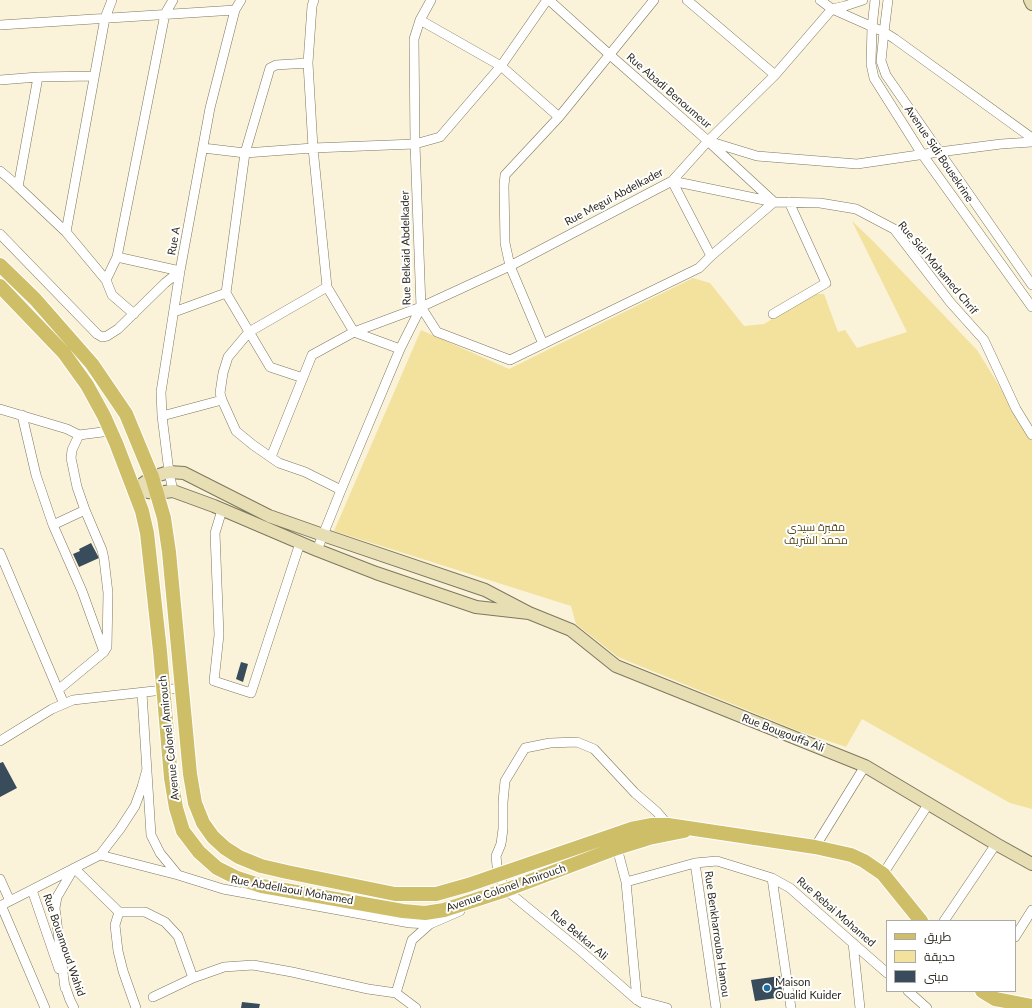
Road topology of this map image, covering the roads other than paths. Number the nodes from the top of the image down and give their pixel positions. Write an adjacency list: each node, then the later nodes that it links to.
1 (112, 0): 18 (street)
2 (172, 0): 17 (street)
3 (241, 0): 16 (street, Rue A)
4 (314, 0): 24 (street)
5 (431, 0): 19 (street, Rue Belkaid Abdelkader)
6 (548, 0): 23 (street, Rue Abadi Benoumeur); 25 (street)
7 (654, 0): 23 (street)
8 (687, 0): 26 (street)
9 (820, 0): 15 (street)
10 (863, 0): 15 (street)
11 (875, 0): 21 (street, Avenue Sidi Bousekrine)
12 (888, 0): 22 (street, Avenue Sidi Bousekrine)
13 (1030, 0): 14 (street)
14 (1032, 4)
15 (832, 9): 21 (street); 26 (street, Rue Megui Abdelkader)
16 (235, 10): 17 (street); 35 (street, Rue A)
17 (165, 14): 18 (street); 48 (street)
18 (105, 18): 20 (street); 27 (street)
19 (420, 20): 25 (street); 34 (street, Rue Belkaid Abdelkader)
20 (0, 25)
21 (872, 27): 22 (street); 39 (street, Avenue Sidi Bousekrine)
22 (884, 32): 31 (street); 37 (street, Avenue Sidi Bousekrine)
23 (610, 55): 30 (street); 32 (street, Rue Abadi Benoumeur)
24 (308, 63): 36 (street); 38 (street)
25 (501, 66): 30 (street); 34 (street)
26 (775, 75): 32 (street, Rue Megui Abdelkader)
27 (94, 76): 28 (street); 45 (street)
28 (38, 77): 29 (street); 42 (street)
29 (0, 80)
30 (559, 117): 50 (street)
31 (1032, 138)
32 (708, 141): 39 (street, Rue Abadi Benoumeur); 41 (street, Rue Megui Abdelkader); 43 (street)
33 (1032, 142): 37 (street, Rue Abadi Benoumeur)
34 (415, 144): 36 (street); 57 (street, Rue Belkaid Abdelkader)
35 (203, 148): 38 (street); 51 (street, Rue A)
36 (313, 148): 38 (street); 55 (street)
37 (939, 152): 39 (street, Rue Abadi Benoumeur); 53 (street, Avenue Sidi Bousekrine)
38 (245, 153): 56 (street)
39 (922, 154): 58 (street, Avenue Sidi Bousekrine)
40 (0, 171): 42 (street)
41 (672, 181): 43 (street, Rue Sidi Mohamed Chrif); 47 (street); 50 (street, Rue Megui Abdelkader)
42 (18, 187): 45 (street)
43 (774, 202): 44 (street, Rue Sidi Mohamed Chrif); 47 (street)
44 (789, 202): 61 (street); 73 (street, Rue Sidi Mohamed Chrif)
45 (66, 232): 52 (street)
46 (0, 234): 60 (street)
47 (711, 256): 64 (street)
48 (117, 257): 51 (street); 52 (street)
49 (0, 266): 76 (main road, Avenue Colonel Amirouch)
50 (510, 266): 57 (street, Rue Megui Abdelkader); 64 (street)
51 (180, 271): 59 (street, Rue A); 60 (street)
52 (106, 280): 60 (street)
53 (1032, 285)
54 (0, 286): 71 (main road, Avenue Colonel Amirouch)
55 (327, 286): 62 (street); 63 (street)
56 (226, 293): 59 (street); 62 (street)
57 (421, 307): 63 (street, Rue Megui Abdelkader); 64 (street); 65 (street, Rue Belkaid Abdelkader)
58 (1032, 307)
59 (174, 312): 70 (street, Rue A)
60 (134, 314)
61 (773, 314)
62 (249, 332): 66 (street); 67 (street)
63 (354, 332): 65 (street); 66 (street, Rue Megui Abdelkader)
64 (543, 344)
65 (400, 350): 78 (street, Rue Belkaid Abdelkader)
66 (303, 378): 74 (street, Rue Megui Abdelkader)
67 (222, 400): 70 (street); 74 (street)
68 (0, 409): 69 (street)
69 (22, 415): 72 (street); 83 (street)
70 (162, 416): 75 (street, Rue A)
71 (110, 431): 72 (street); 77 (main road, Avenue Colonel Amirouch)
72 (79, 435): 81 (street)
73 (1032, 435)
74 (271, 458): 78 (street)
75 (169, 472): 76 (street); 79 (street, Rue A); 84 (street)
76 (152, 477): 77 (street); 80 (main road, Avenue Colonel Amirouch)
77 (134, 490): 80 (street); 92 (main road, Avenue Colonel Amirouch)
78 (341, 490): 84 (street, Rue Belkaid Abdelkader)
79 (173, 491): 80 (street); 82 (street)
80 (156, 493): 90 (main road, Avenue Colonel Amirouch)
81 (85, 510): 83 (street); 89 (street)
82 (222, 510): 85 (street); 85 (street)
83 (53, 525): 89 (street)
84 (323, 535): 86 (street, Rue Belkaid Abdelkader); 88 (street)
85 (300, 543): 86 (street)
86 (317, 550): 88 (street)
87 (0, 553): 91 (street)
88 (529, 612): 96 (street, Rue Bougouffa Ali)
89 (104, 652): 91 (street)
90 (181, 688): 92 (street); 110 (main road, Avenue Colonel Amirouch)
91 (58, 690): 94 (street)
92 (164, 690): 93 (street); 116 (main road, Avenue Colonel Amirouch)
93 (142, 692): 94 (street); 97 (street)
94 (64, 704): 95 (street)
95 (0, 741)
96 (865, 766): 98 (street, Rue Bougouffa Ali); 102 (street)
97 (147, 769): 104 (street); 109 (street)
98 (929, 803): 101 (street, Rue Bougouffa Ali); 108 (street)
99 (668, 825): 100 (main road, Avenue Colonel Amirouch); 110 (main road, Avenue Colonel Amirouch); 110 (street)
100 (694, 830): 102 (main road, Avenue Colonel Amirouch); 103 (main road, Avenue Colonel Amirouch)
101 (996, 844): 106 (street, Rue Bougouffa Ali); 122 (street)
102 (815, 847): 108 (main road, Avenue Colonel Amirouch)
103 (617, 848): 113 (street); 115 (main road, Avenue Colonel Amirouch)
104 (100, 855): 107 (street); 109 (street, Rue Abdellaoui Mohamed)
105 (695, 863): 111 (street, Rue Rebai Mohamed); 113 (street, Rue Rebai Mohamed); 143 (street, Rue Benkharrouba Hamou)
106 (1032, 864)
107 (74, 868): 114 (street); 120 (street); 130 (street)
108 (883, 874): 121 (main road, Avenue Colonel Amirouch)
109 (178, 875): 123 (street, Rue Abdellaoui Mohamed)
110 (498, 875): 115 (street, Rue Bekkar Ali)
111 (772, 878): 127 (street, Rue Rebai Mohamed); 144 (street)
112 (0, 879): 117 (street)
113 (626, 882): 135 (street)
114 (32, 890): 117 (street); 130 (street, Rue Bouamoud Wahid)
115 (506, 890): 116 (main road, Avenue Colonel Amirouch); 135 (street, Rue Bekkar Ali)
116 (478, 899): 124 (street, Rue Abdellaoui Mohamed)
117 (10, 901): 118 (street)
118 (1, 906): 137 (street)
119 (1032, 910): 125 (street)
120 (119, 912): 129 (street); 139 (street)
121 (920, 920)
122 (945, 920)
123 (410, 923): 124 (street, Rue Abdellaoui Mohamed); 126 (street)
124 (430, 924): 126 (street)
125 (1016, 935)
126 (412, 940): 133 (street)
127 (853, 943): 128 (street, Rue Rebai Mohamed); 145 (street)
128 (886, 972)
129 (192, 978): 133 (street); 134 (street)
130 (65, 988): 138 (street, Rue Bouamoud Wahid)
131 (909, 992): 146 (street)
132 (984, 992): 136 (main road)
133 (396, 993): 140 (street)
134 (153, 997)
135 (637, 1000): 141 (street, Rue Bekkar Ali); 142 (street)
136 (1032, 1006)
137 (45, 1008)
138 (74, 1008)
139 (136, 1008)
140 (416, 1008)
141 (650, 1008)
142 (667, 1008)
143 (716, 1008)
144 (791, 1008)
145 (860, 1008)
146 (927, 1008)

